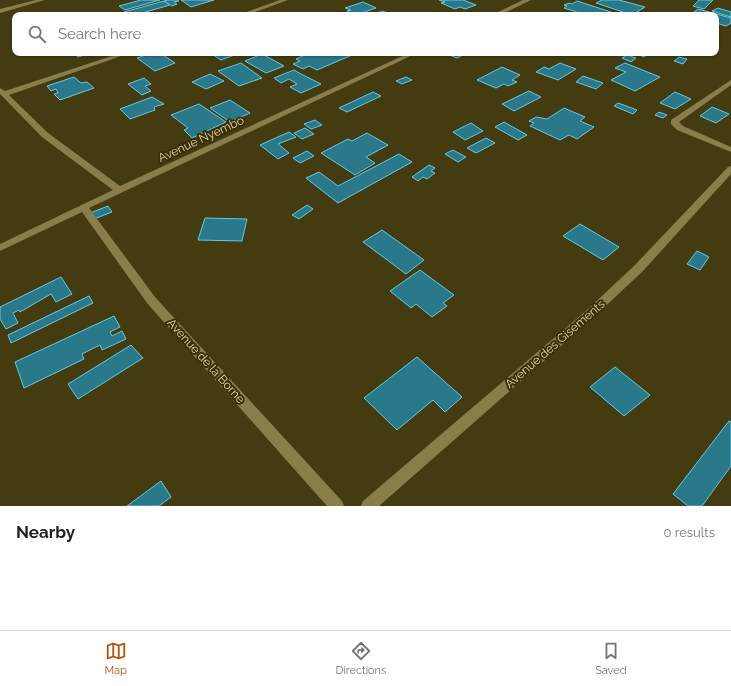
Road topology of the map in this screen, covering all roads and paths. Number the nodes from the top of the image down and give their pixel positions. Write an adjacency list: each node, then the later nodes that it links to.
1 (42, 0): 4 (street)
2 (285, 0): 5 (street)
3 (528, 0): 6 (street)
4 (0, 11)
5 (250, 12)
6 (502, 12)
7 (117, 56): 10 (street)
8 (408, 56): 13 (street, Avenue Nyembo)
9 (731, 82): 11 (street)
10 (2, 92): 13 (street)
11 (731, 150)
12 (731, 169): 17 (street, Avenue des Gisements)
13 (118, 190): 14 (street, Avenue Nyembo)
14 (84, 208): 15 (street, Avenue Nyembo); 16 (street, Avenue de la Borne)
15 (0, 248)
16 (337, 506)
17 (368, 506)

